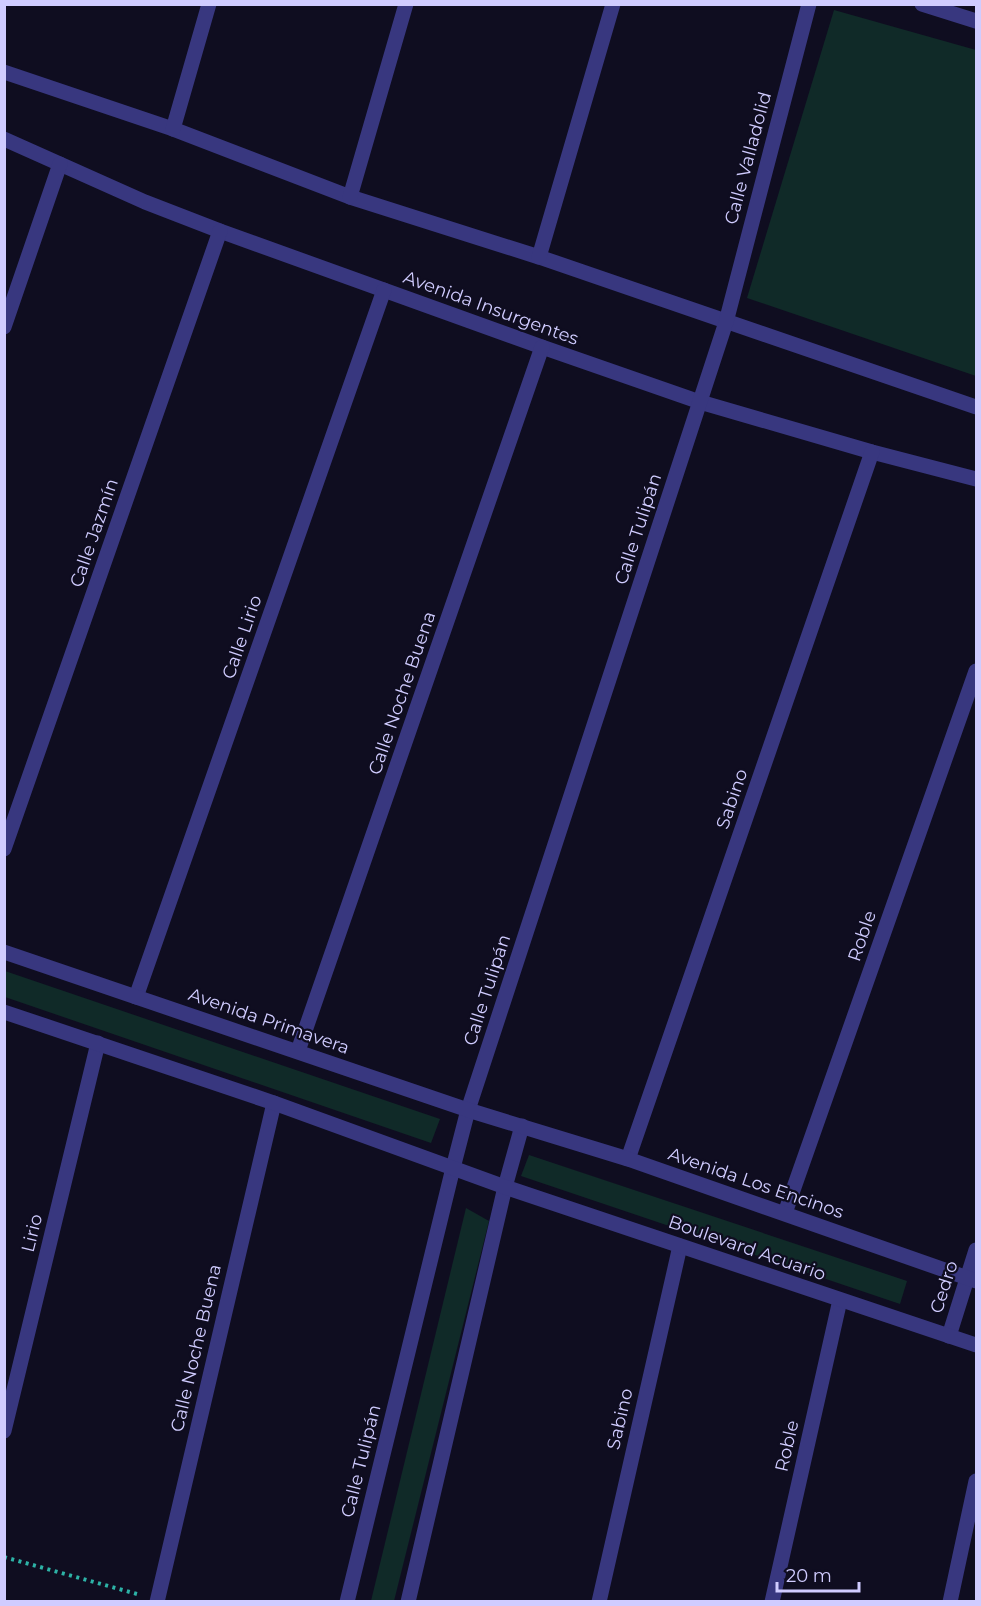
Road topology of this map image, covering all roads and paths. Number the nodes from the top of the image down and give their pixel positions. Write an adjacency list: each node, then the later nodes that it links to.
1 (209, 4): 8 (street)
2 (406, 4): 11 (street)
3 (612, 4): 13 (street)
4 (809, 4): 15 (street, Calle Valladolid)
5 (922, 4): 6 (street)
6 (976, 21)
7 (4, 72): 8 (street)
8 (173, 129): 11 (street)
9 (4, 139): 10 (street, Avenida Insurgentes)
10 (60, 164): 12 (street, Avenida Insurgentes); 16 (street)
11 (350, 197): 13 (street)
12 (220, 231): 14 (street, Avenida Insurgentes); 23 (street, Calle Jazmín)
13 (539, 257): 15 (street)
14 (384, 290): 17 (street, Avenida Insurgentes); 25 (street, Calle Lirio)
15 (726, 322): 18 (street, Calle Valladolid); 19 (street)
16 (4, 327)
17 (542, 347): 18 (street, Avenida Insurgentes); 28 (street, Calle Noche Buena)
18 (700, 402): 20 (street, Avenida Insurgentes); 30 (street, Calle Tulipán)
19 (976, 407)
20 (872, 452): 21 (street, Avenida Insurgentes); 32 (street, Sabino)
21 (976, 479)
22 (976, 671): 35 (street, Roble)
23 (4, 849)
24 (4, 952): 25 (street, Avenida Primavera)
25 (136, 997): 28 (street, Avenida Primavera)
26 (4, 1012): 27 (street)
27 (98, 1044): 29 (street); 42 (street, Lirio)
28 (298, 1051): 30 (street, Avenida Primavera)
29 (274, 1103): 33 (street); 45 (street, Calle Noche Buena)
30 (468, 1110): 31 (street, Avenida Primavera); 33 (street, Calle Tulipán)
31 (522, 1125): 32 (street, Avenida Los Encinos); 34 (street)
32 (628, 1159): 35 (street, Avenida Los Encinos)
33 (453, 1168): 34 (street); 46 (street, Calle Tulipán)
34 (505, 1186): 36 (street, Boulevard Acuario); 47 (street)
35 (785, 1213): 38 (street, Avenida Los Encinos)
36 (680, 1246): 39 (street, Boulevard Acuario); 48 (street, Sabino)
37 (976, 1250): 38 (street, Cedro)
38 (972, 1280): 40 (street, Cedro)
39 (840, 1300): 40 (street, Boulevard Acuario); 49 (street, Roble)
40 (949, 1336): 41 (street, Boulevard Acuario)
41 (976, 1345)
42 (4, 1431)
43 (976, 1481): 50 (street)
44 (4, 1557): 45 (path)
45 (157, 1600)
46 (347, 1602)
47 (408, 1602)
48 (599, 1602)
49 (772, 1602)
50 (950, 1602)

